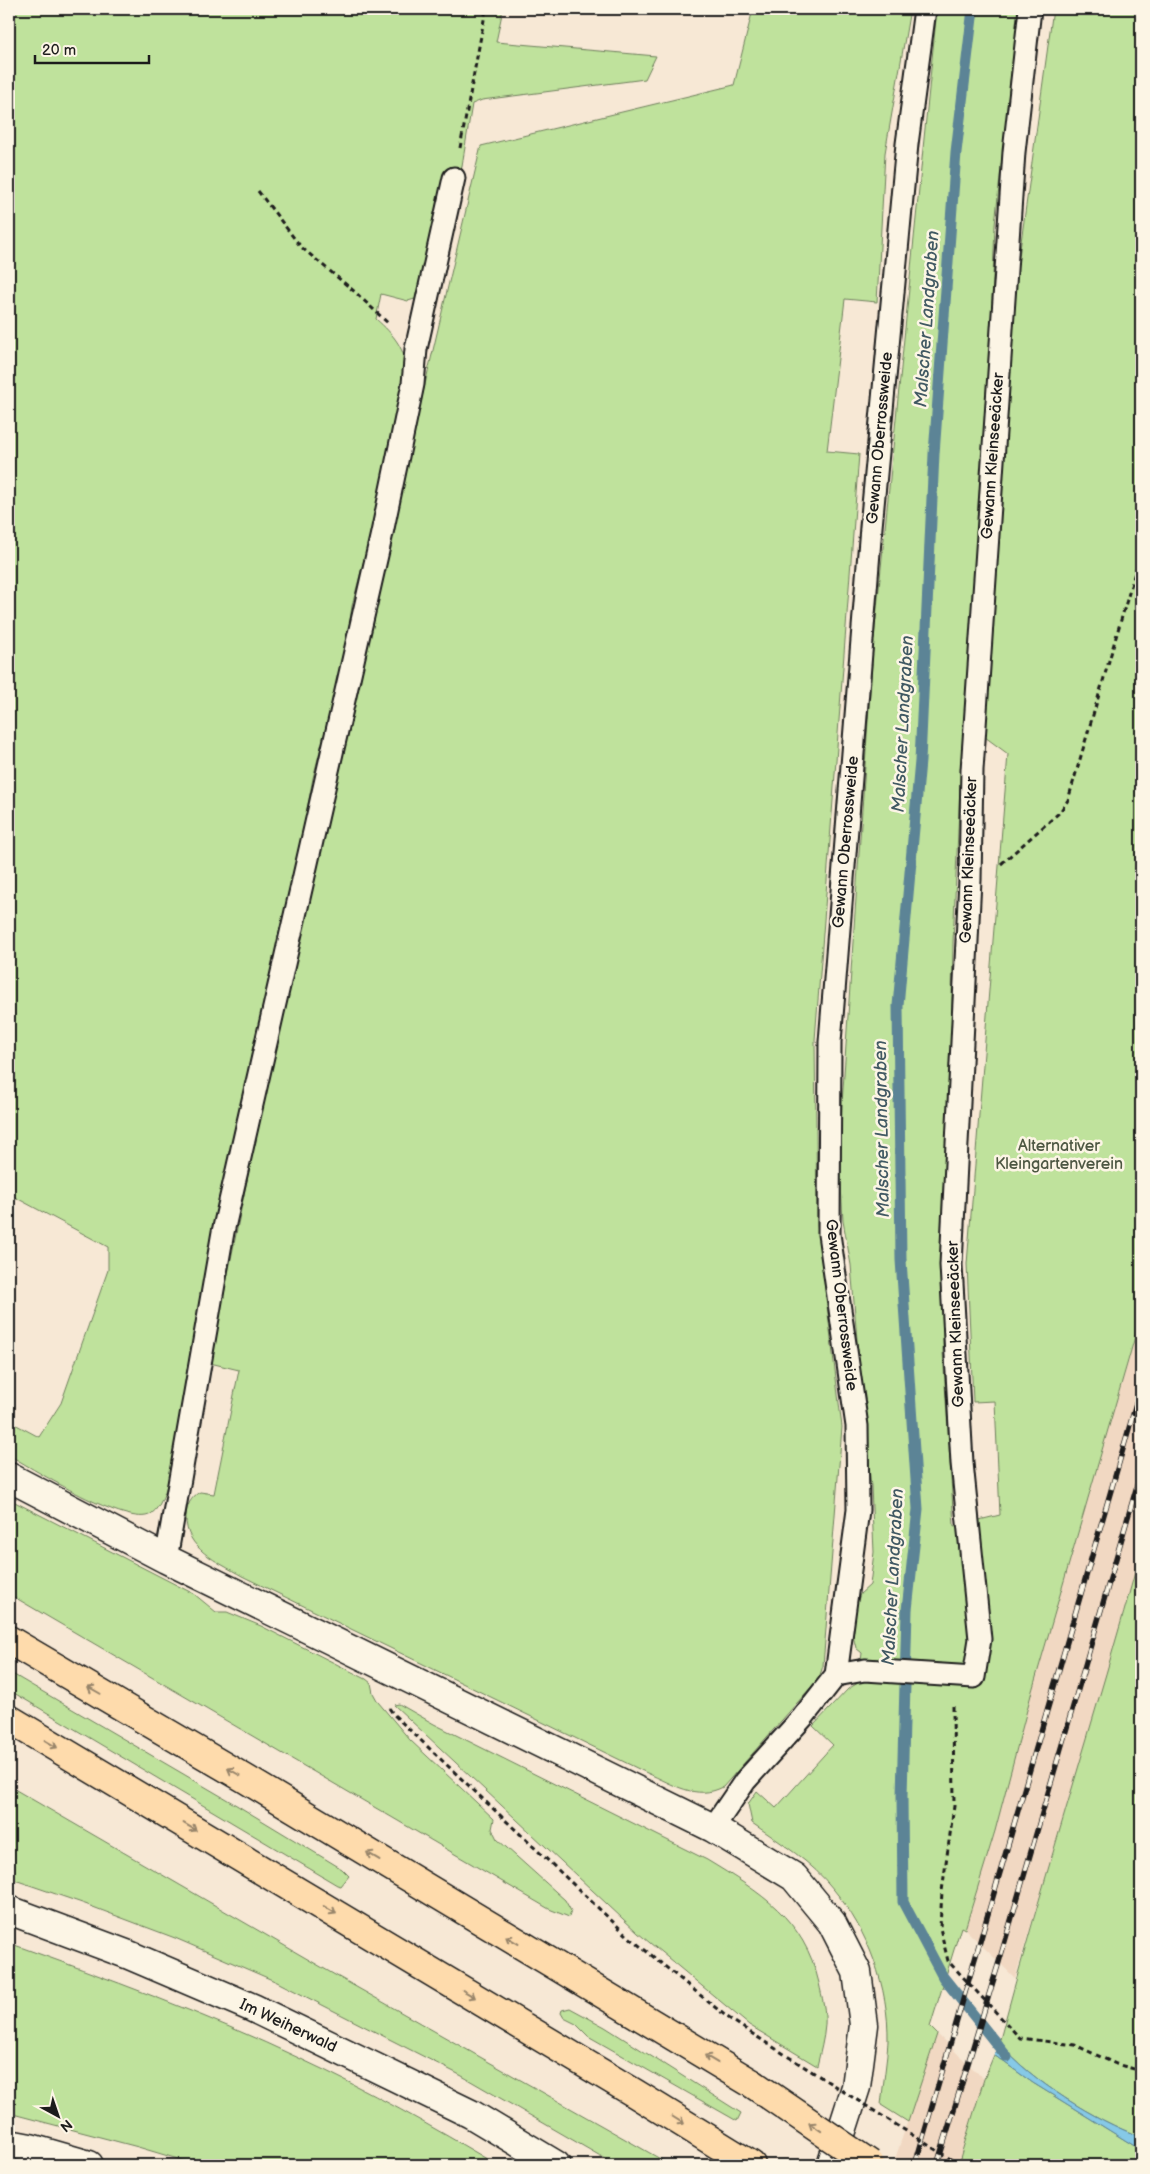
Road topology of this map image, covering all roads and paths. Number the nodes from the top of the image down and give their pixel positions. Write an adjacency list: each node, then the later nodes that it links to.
1 (486, 9): 4 (path)
2 (925, 9): 13 (lane, Gewann Oberrossweide)
3 (1030, 9): 14 (lane, Gewann Kleinseeäcker)
4 (454, 178): 6 (lane)
5 (258, 191): 6 (path)
6 (416, 349): 10 (lane)
7 (1141, 552): 8 (path)
8 (1000, 865)
9 (9, 1477): 10 (street)
10 (166, 1559): 12 (street)
11 (9, 1640): 24 (highway, one-way to 11, bridge)
12 (391, 1671): 16 (street); 25 (path, bridge)
13 (836, 1675): 14 (lane); 16 (lane)
14 (946, 1676): 18 (path)
15 (9, 1719): 20 (highway, one-way to 20)
16 (713, 1828): 23 (street)
17 (9, 1910): 22 (street, Im Weiherwald)
18 (1141, 2071)
19 (9, 2144): 21 (street)
20 (742, 2160)
21 (89, 2165)
22 (556, 2165)
23 (831, 2165)
24 (873, 2165)
25 (960, 2165)
26 (1085, 2165): 27 (path)
27 (1097, 2165)

